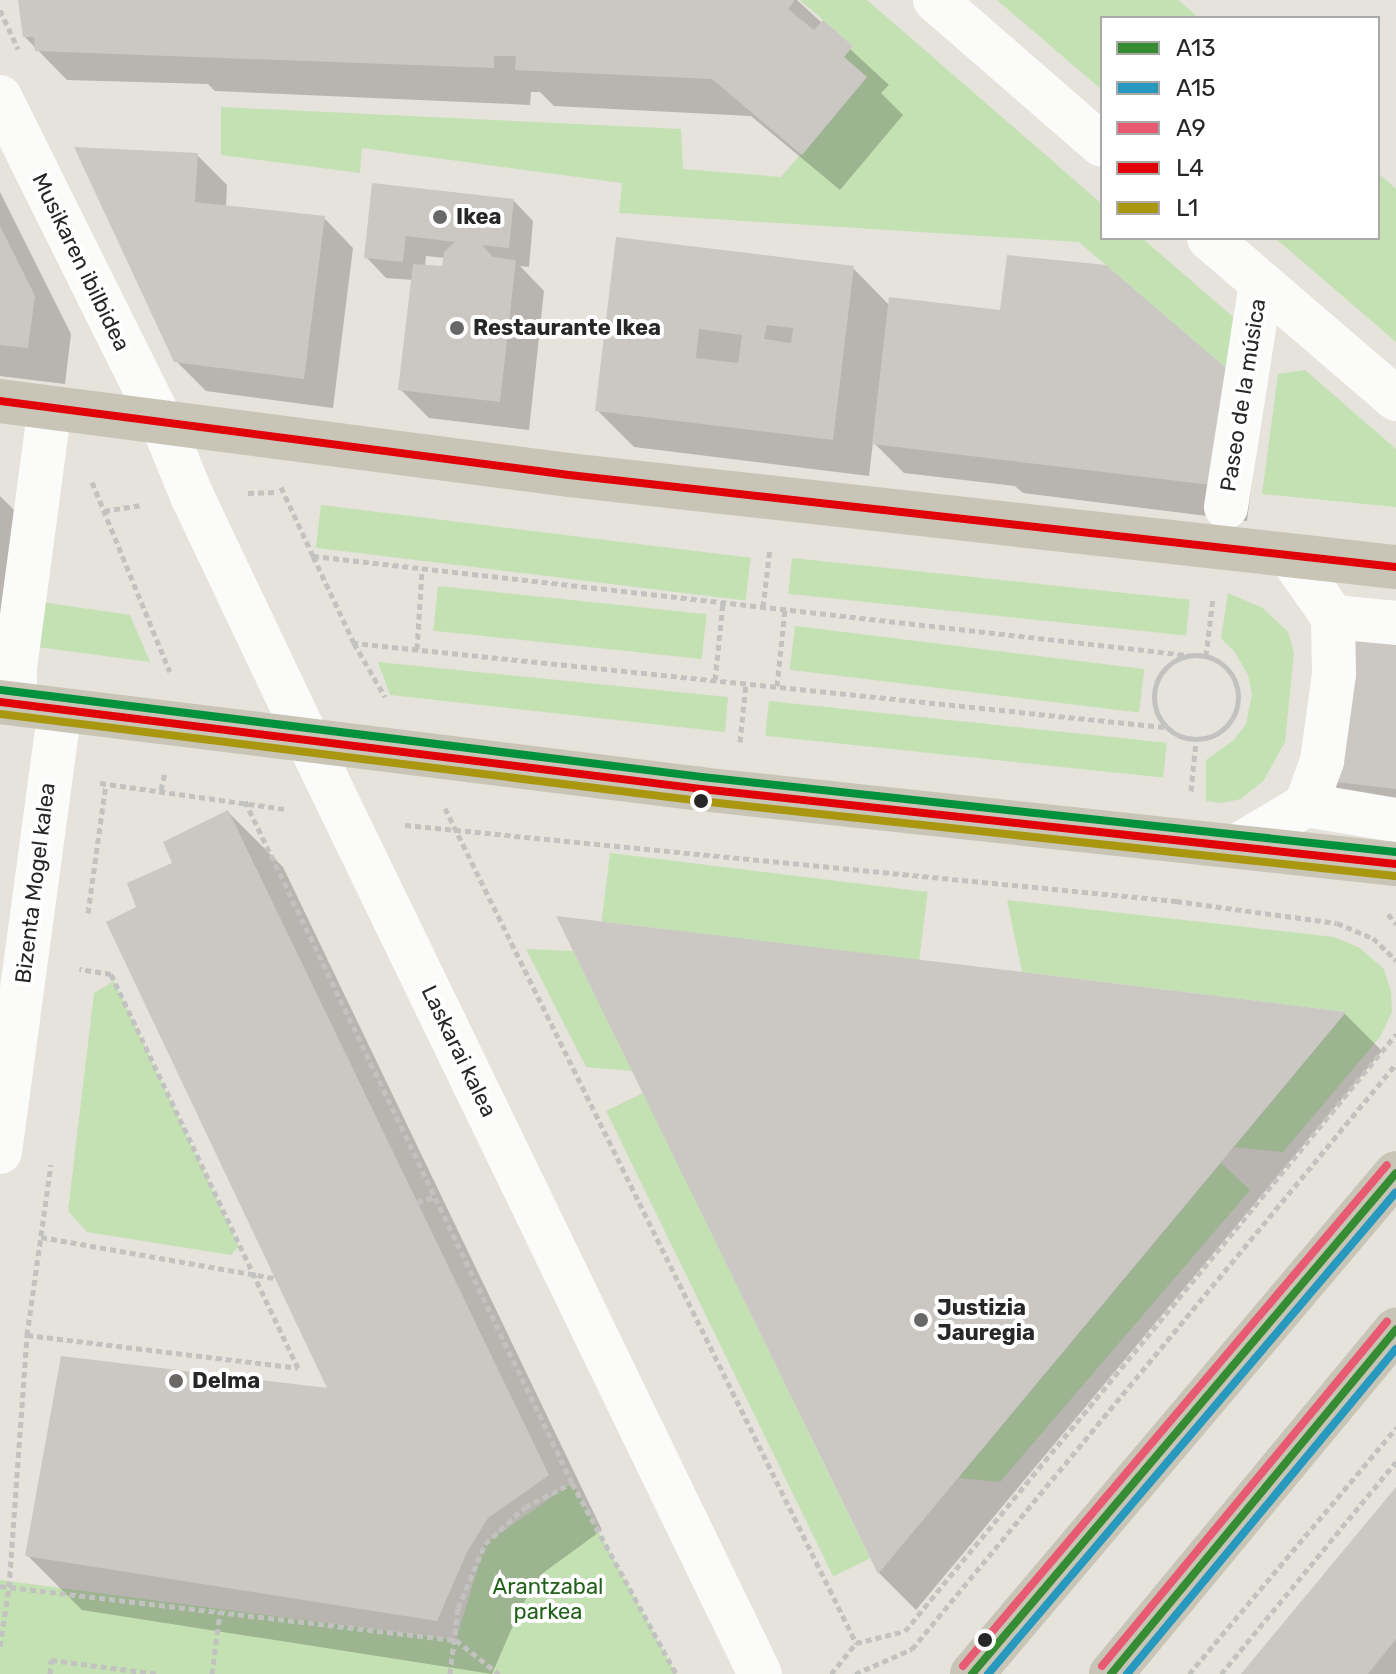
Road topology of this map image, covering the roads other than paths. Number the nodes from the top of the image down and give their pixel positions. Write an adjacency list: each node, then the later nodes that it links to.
1 (935, 0): 3 (street)
2 (0, 97): 9 (street, Musikaren ibilbidea)
3 (1100, 143)
4 (1211, 240): 5 (street)
5 (1261, 283): 6 (street); 10 (street, Paseo de la música)
6 (1396, 399)
7 (0, 401): 8 (main road)
8 (50, 407): 9 (main road); 15 (street)
9 (163, 425): 11 (main road); 17 (street, Laskarai kalea)
10 (1226, 507)
11 (1290, 556): 12 (main road); 13 (street)
12 (1396, 567)
13 (1333, 617): 14 (street); 18 (street)
14 (1396, 623)
15 (8, 703): 16 (main road)
16 (60, 710): 17 (main road); 22 (street, Bizenta Mogel kalea)
17 (309, 741): 20 (main road); 25 (street, Laskarai kalea)
18 (1306, 805): 19 (street); 20 (street)
19 (1396, 820)
20 (1237, 846): 21 (main road)
21 (1396, 864)
22 (0, 1152)
23 (1396, 1173): 26 (main road)
24 (1396, 1330): 27 (main road)
25 (760, 1674)
26 (972, 1674)
27 (1111, 1674)

